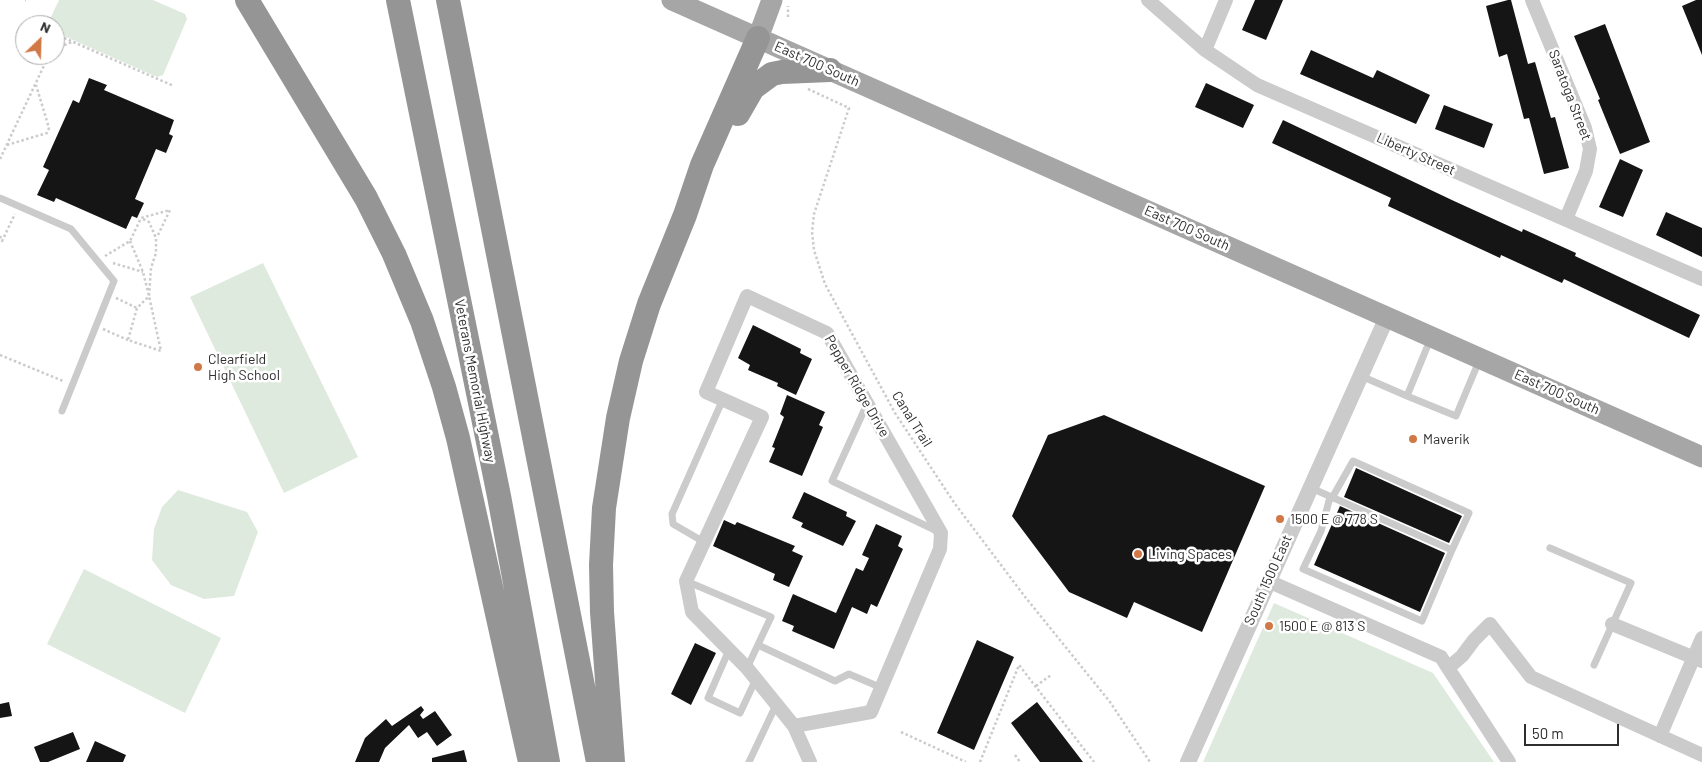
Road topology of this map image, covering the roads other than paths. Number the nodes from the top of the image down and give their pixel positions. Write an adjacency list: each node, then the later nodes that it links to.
1 (246, 0): 46 (highway)
2 (398, 0): 47 (highway, Veterans Memorial Highway)
3 (448, 0): 48 (highway)
4 (672, 0): 9 (main road, East 700 South)
5 (772, 0): 9 (main road)
6 (1148, 0): 10 (street, Liberty Street)
7 (1226, 0): 10 (street)
8 (1532, 0): 14 (street, Saratoga Street)
9 (758, 38): 11 (main road, East 700 South); 13 (highway)
10 (1205, 50): 14 (street, Liberty Street)
11 (830, 70): 13 (highway); 16 (main road, East 700 South)
12 (0, 198): 23 (lane)
13 (685, 215): 49 (highway)
14 (1566, 219): 15 (street, Liberty Street)
15 (1702, 279)
16 (1387, 317): 17 (main road, East 700 South); 19 (street, South 1500 East)
17 (1431, 337): 18 (main road, East 700 South); 20 (lane)
18 (1480, 358): 20 (lane); 24 (main road, East 700 South)
19 (1361, 376): 20 (lane); 25 (street, South 1500 East)
20 (1408, 396)
21 (723, 399): 22 (street, Pepper Ridge Drive); 28 (lane); 28 (street, Pepper Ridge Drive)
22 (868, 404): 27 (street, Pepper Ridge Drive); 27 (lane)
23 (62, 411)
24 (1702, 457)
25 (1311, 487): 26 (lane); 32 (street, South 1500 East)
26 (1331, 498): 30 (lane); 30 (lane); 30 (lane)
27 (941, 533): 41 (street)
28 (704, 542): 31 (street, Pepper Ridge Drive)
29 (1550, 548): 33 (lane)
30 (1452, 550)
31 (686, 581): 35 (lane); 36 (street)
32 (1268, 581): 39 (street); 52 (street, South 1500 East)
33 (1612, 624): 37 (street); 38 (lane)
34 (1702, 638): 37 (street)
35 (758, 645): 40 (lane); 41 (lane)
36 (729, 650): 40 (street); 40 (lane)
37 (1698, 659): 44 (street)
38 (1594, 665)
39 (1448, 668): 44 (street); 53 (street)
40 (751, 674): 42 (street)
41 (882, 688): 43 (street)
42 (776, 704): 43 (street); 50 (lane)
43 (794, 726): 51 (street)
44 (1660, 736): 45 (street)
45 (1702, 755)
46 (530, 762)
47 (548, 762)
48 (598, 762)
49 (613, 762)
50 (749, 762)
51 (810, 762)
52 (1188, 762)
53 (1509, 762)

